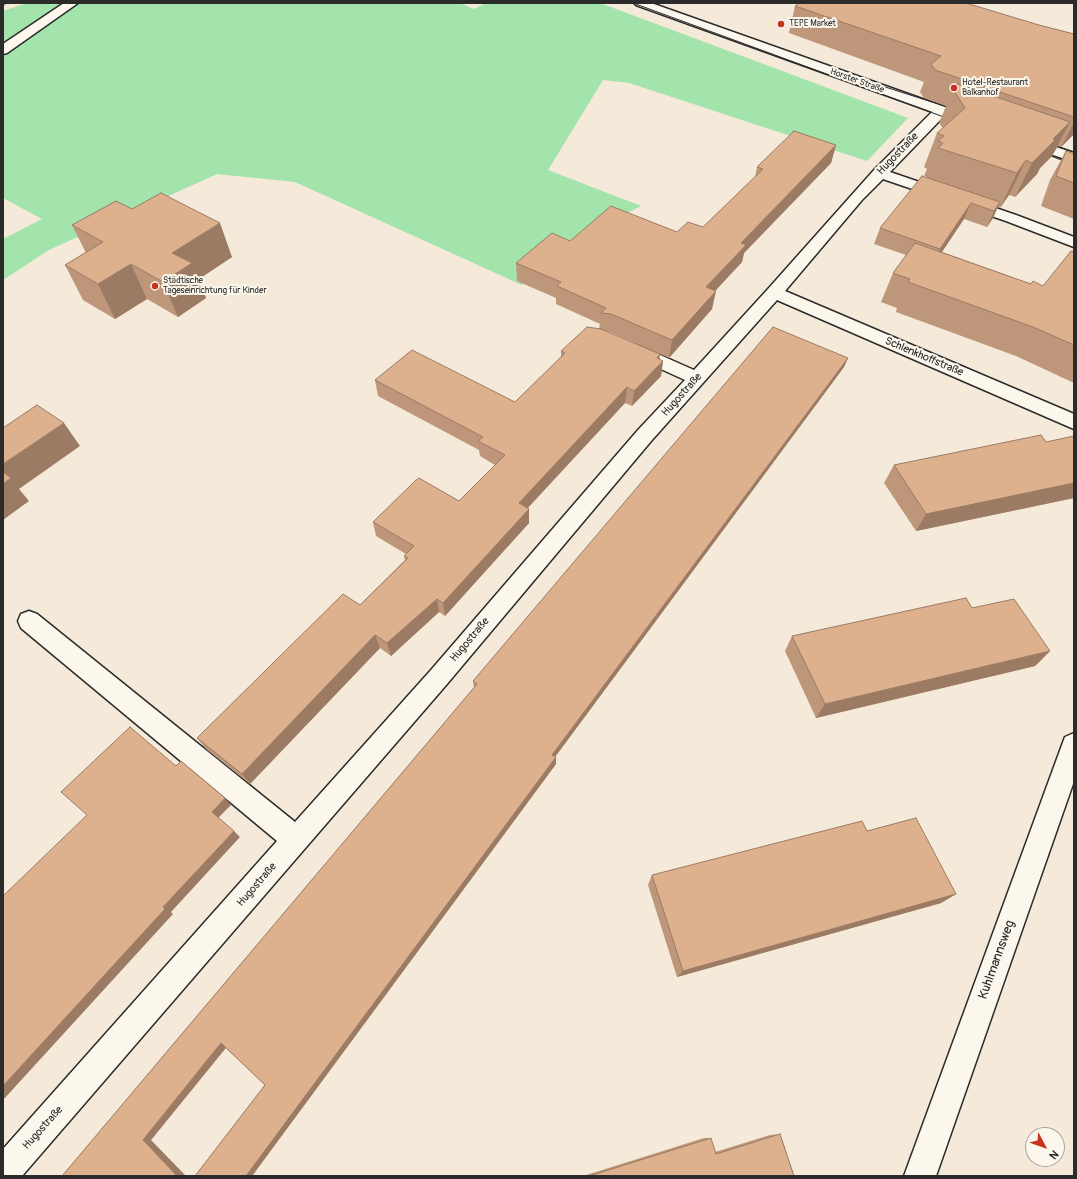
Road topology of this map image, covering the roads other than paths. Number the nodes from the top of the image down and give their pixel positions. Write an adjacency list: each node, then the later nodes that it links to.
1 (72, 3): 3 (street)
2 (640, 3): 4 (street, Horster Straße)
3 (3, 50)
4 (941, 111): 5 (street, Horster Straße); 8 (street, Hugostraße)
5 (985, 126)
6 (1014, 136): 7 (street)
7 (1074, 158)
8 (880, 173): 9 (street); 10 (street, Hugostraße)
9 (1074, 242)
10 (774, 293): 12 (street, Hugostraße); 13 (street, Schlenkhoffstraße)
11 (624, 346): 12 (street)
12 (697, 378): 16 (street, Hugostraße)
13 (1074, 422)
14 (29, 620): 16 (street)
15 (1074, 745): 18 (street, Kuhlmannsweg)
16 (296, 840): 17 (street, Hugostraße)
17 (3, 1173)
18 (920, 1176)

